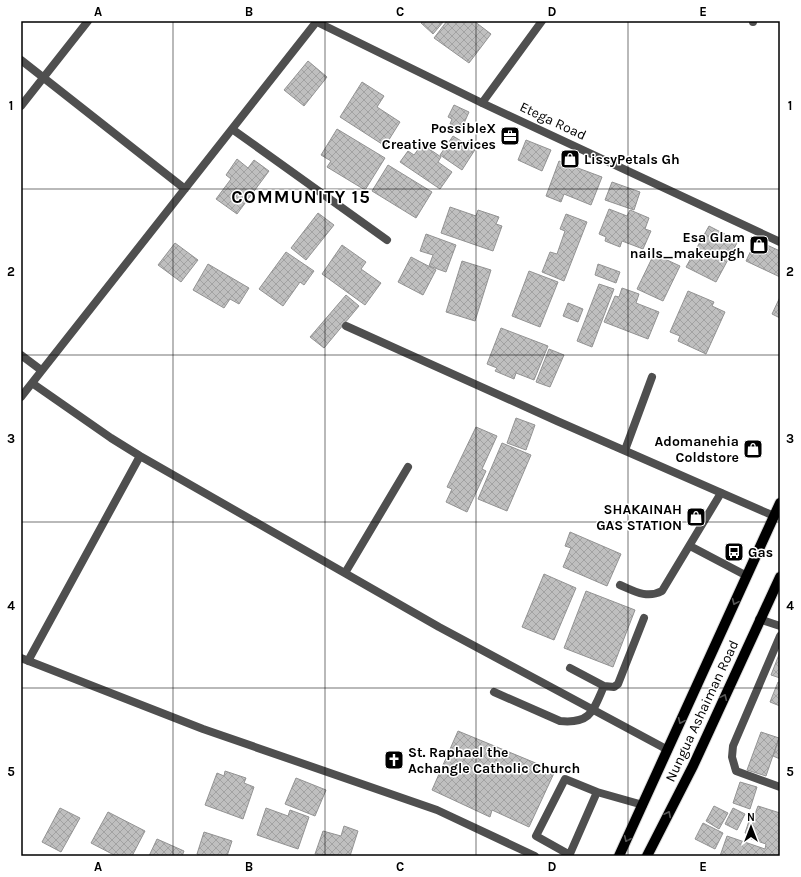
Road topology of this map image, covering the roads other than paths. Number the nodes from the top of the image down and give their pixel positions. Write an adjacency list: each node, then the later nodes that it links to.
1 (88, 21): 5 (street)
2 (317, 21): 6 (street, Etega Road); 8 (street)
3 (542, 21): 6 (street)
4 (21, 60): 5 (street)
5 (44, 77): 7 (street); 9 (street)
6 (482, 103): 11 (street, Etega Road)
7 (21, 106)
8 (232, 129): 9 (street); 10 (street)
9 (185, 189): 14 (street)
10 (387, 240)
11 (780, 242)
12 (346, 326): 18 (street)
13 (21, 355): 14 (street)
14 (41, 370): 16 (street)
15 (652, 377): 18 (street)
16 (32, 383): 17 (street); 19 (street)
17 (21, 397)
18 (625, 450): 21 (street)
19 (140, 456): 25 (street); 33 (street)
20 (408, 467): 25 (street)
21 (721, 493): 23 (street); 24 (street)
22 (780, 503): 23 (main road)
23 (774, 516): 26 (main road)
24 (690, 546): 26 (street); 28 (street)
25 (345, 573): 37 (street)
26 (747, 576): 38 (main road, one-way to 38)
27 (780, 577): 30 (main road, Nungua Ashaiman Road)
28 (620, 585)
29 (644, 618): 35 (street)
30 (759, 619): 31 (street); 45 (main road, Nungua Ashaiman Road, one-way to 30)
31 (780, 626)
32 (780, 636): 39 (street)
33 (25, 659): 43 (street)
34 (570, 668): 35 (street)
35 (604, 686): 37 (street)
36 (494, 692): 37 (street)
37 (594, 710): 38 (street)
38 (668, 750): 41 (main road)
39 (780, 787)
40 (597, 792): 41 (street); 42 (street); 42 (street)
41 (643, 805): 44 (main road, one-way to 44)
42 (570, 855)
43 (535, 856)
44 (619, 856)
45 (647, 856)

